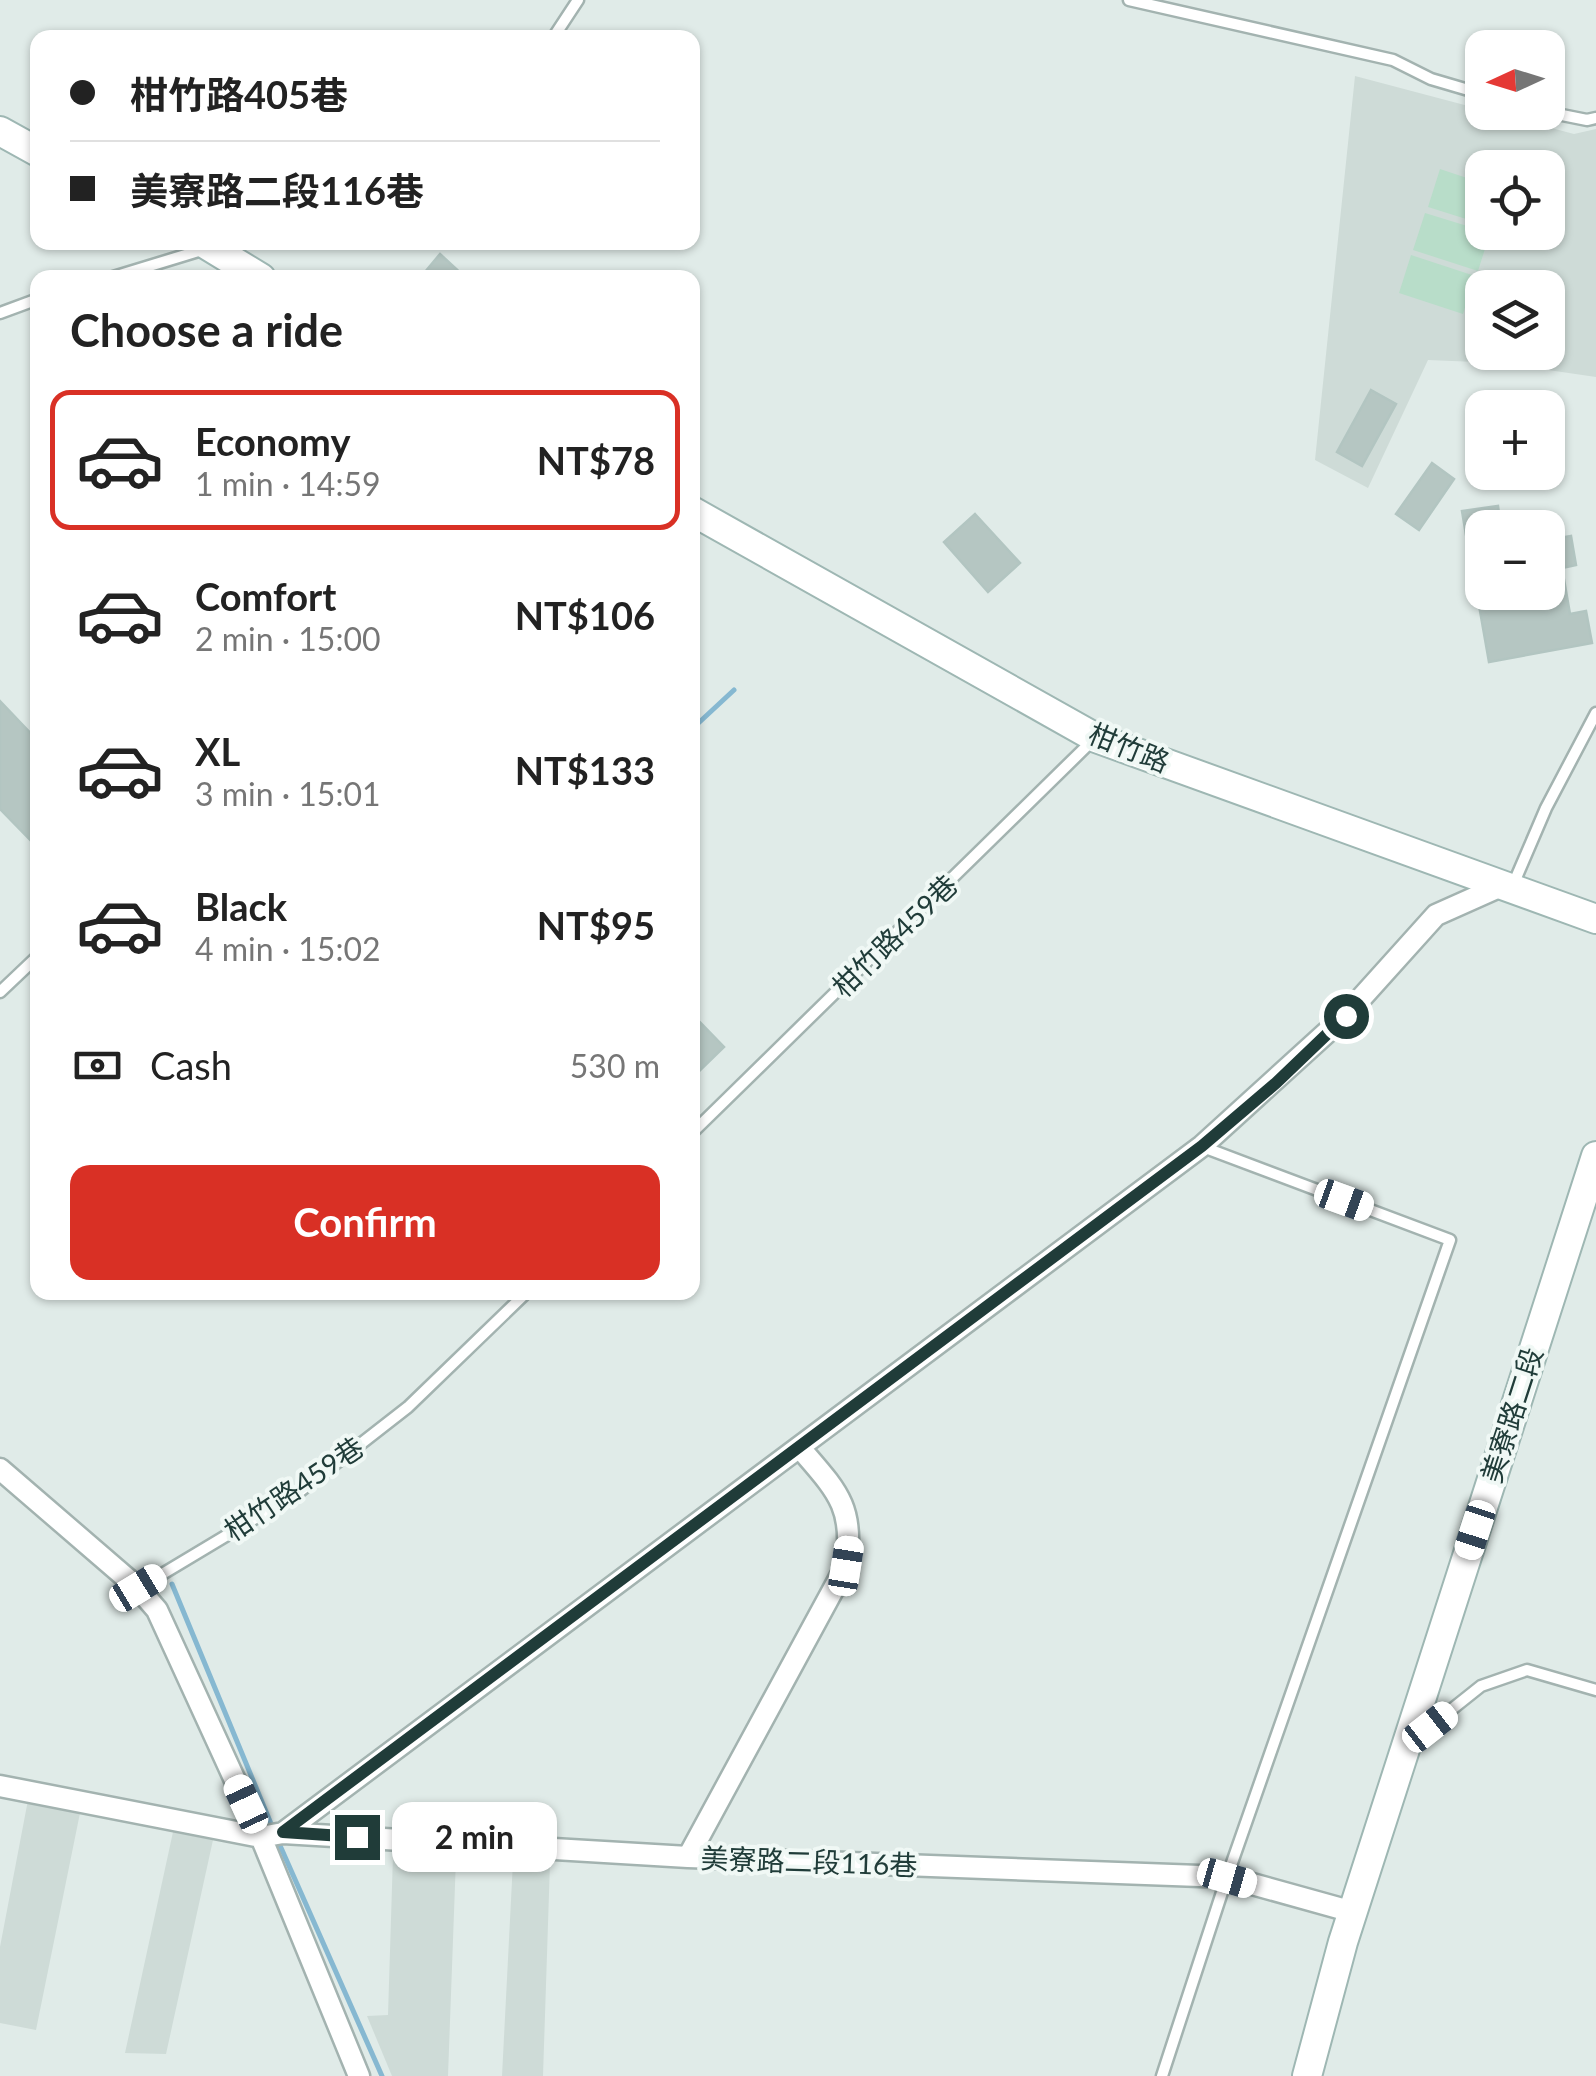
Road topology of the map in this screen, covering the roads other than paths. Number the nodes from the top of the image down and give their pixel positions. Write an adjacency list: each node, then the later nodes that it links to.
1 (578, 0): 3 (lane)
2 (1129, 0): 4 (lane)
3 (558, 30)
4 (1465, 89)
5 (1565, 114): 6 (lane)
6 (1596, 118)
7 (0, 132): 8 (street)
8 (30, 148)
9 (191, 250): 11 (lane)
10 (217, 250): 12 (street)
11 (133, 270)
12 (249, 270)
13 (30, 302): 14 (lane)
14 (0, 313)
15 (700, 516): 17 (street, 柑竹路)
16 (1596, 713): 18 (lane)
17 (1096, 738): 18 (street, 柑竹路); 22 (lane, 柑竹路459巷)
18 (1501, 886): 19 (street, 柑竹路); 23 (street)
19 (1596, 919)
20 (30, 964): 21 (lane)
21 (0, 992)
22 (700, 1125)
23 (1202, 1146): 26 (street); 35 (lane)
24 (1596, 1156): 30 (street, 美寮路二段)
25 (519, 1300): 28 (lane, 柑竹路459巷)
26 (800, 1448): 32 (street); 34 (street)
27 (0, 1469): 28 (street)
28 (138, 1588): 33 (street)
29 (1596, 1690): 30 (lane)
30 (1404, 1747): 36 (street, 美寮路二段)
31 (0, 1786): 33 (street)
32 (283, 1832): 33 (street, 美寮路二段116巷); 34 (street, 美寮路二段116巷)
33 (261, 1837): 37 (street)
34 (688, 1857): 35 (street, 美寮路二段116巷)
35 (1227, 1878): 36 (street, 美寮路二段116巷); 38 (lane)
36 (1353, 1912): 39 (street, 美寮路二段)
37 (359, 2076)
38 (1162, 2076)
39 (1307, 2076)

